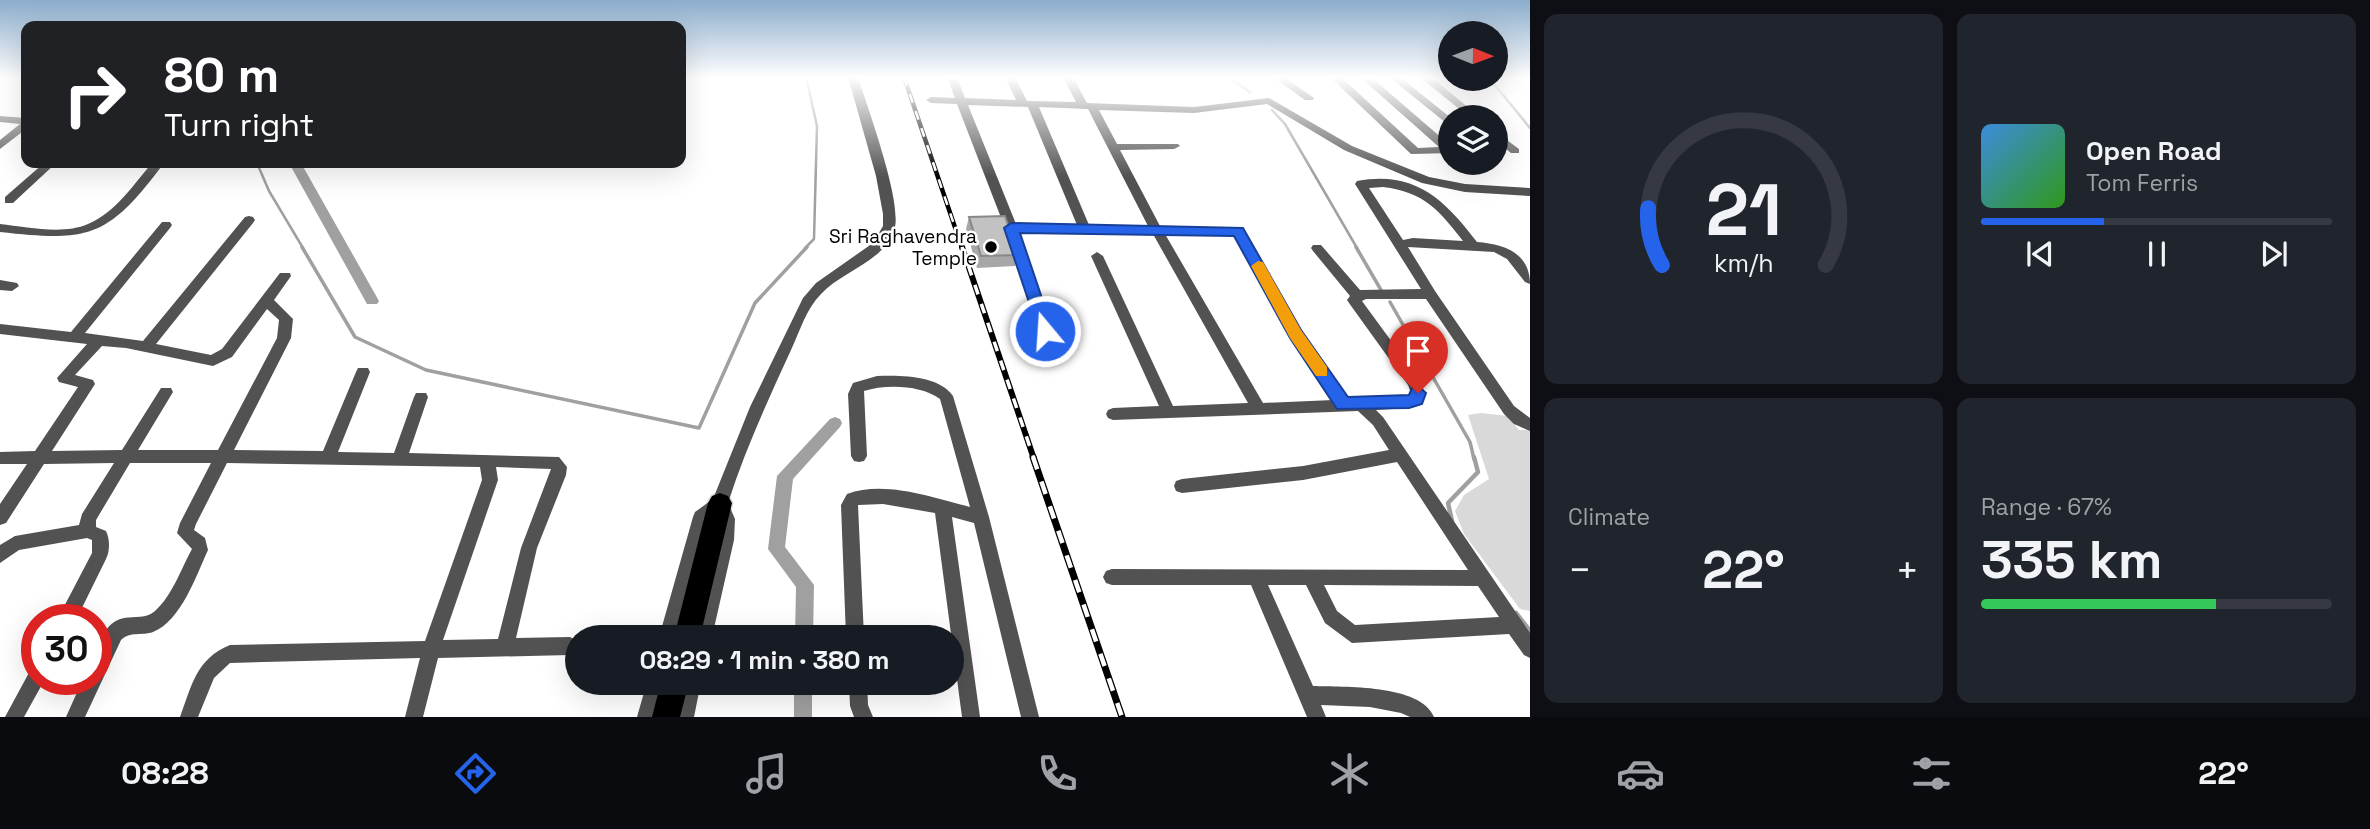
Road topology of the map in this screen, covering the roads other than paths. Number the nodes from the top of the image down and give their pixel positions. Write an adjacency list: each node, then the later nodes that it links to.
1 (862, 110): 62 (street)
2 (967, 110): 26 (street)
3 (1030, 110): 28 (street)
4 (1089, 110): 15 (street)
5 (1285, 110): 20 (street)
6 (1371, 110): 16 (street)
7 (1404, 110): 11 (street)
8 (0, 119): 9 (street)
9 (21, 121)
10 (21, 127): 13 (street)
11 (1438, 140)
12 (1508, 145): 17 (street)
13 (0, 146)
14 (1174, 146): 15 (street)
15 (1112, 147): 27 (street)
16 (1438, 151)
17 (1516, 151)
18 (44, 168): 21 (street)
19 (153, 168): 25 (street)
20 (1525, 192): 22 (street)
21 (9, 200)
22 (1530, 202)
23 (249, 219): 42 (street)
24 (166, 225): 40 (street)
25 (0, 228)
26 (1011, 228): 28 (street); 39 (street)
27 (1156, 229): 28 (street); 46 (street); 48 (street)
28 (1085, 230)
29 (1400, 245): 30 (street); 30 (street); 35 (street)
30 (1474, 247): 34 (street)
31 (1317, 248): 36 (street)
32 (1097, 257): 49 (street)
33 (285, 276): 37 (street)
34 (1530, 279)
35 (1430, 294): 36 (street); 51 (street)
36 (1357, 296): 47 (street)
37 (266, 300): 42 (street); 54 (street)
38 (0, 330): 40 (street)
39 (1045, 331)
40 (75, 336): 41 (street)
41 (99, 340): 42 (street); 56 (street)
42 (145, 348)
43 (363, 372): 58 (street)
44 (166, 392): 53 (street)
45 (421, 397): 59 (street)
46 (1343, 404): 47 (street); 48 (street)
47 (1361, 405): 52 (street)
48 (1258, 408): 49 (street)
49 (1169, 412): 50 (street)
50 (1113, 414)
51 (1530, 425)
52 (1398, 454): 61 (street); 71 (street)
53 (128, 456): 54 (street); 56 (street); 66 (street)
54 (223, 456): 58 (street); 78 (street)
55 (859, 456): 64 (street)
56 (39, 457): 57 (street); 65 (street)
57 (0, 458)
58 (327, 459): 59 (street)
59 (399, 460): 60 (street)
60 (487, 461): 80 (street); 82 (street)
61 (1182, 486)
62 (720, 503): 73 (street); 74 (highway); 75 (street)
63 (943, 509): 64 (street); 76 (street); 98 (street)
64 (981, 517): 99 (street)
65 (0, 518)
66 (88, 531): 67 (street); 72 (street)
67 (0, 555)
68 (1112, 577): 69 (street)
69 (1256, 578): 70 (street); 89 (street)
70 (1311, 578): 71 (street); 77 (street)
71 (1480, 578): 77 (street)
72 (74, 604)
73 (671, 625)
74 (690, 625)
75 (706, 625)
76 (854, 625)
77 (1512, 625): 81 (street)
78 (112, 638)
79 (565, 646): 80 (street)
80 (505, 648): 82 (street)
81 (1530, 649)
82 (431, 650): 92 (street); 93 (street)
83 (27, 695): 90 (street)
84 (85, 695): 91 (street)
85 (652, 695): 94 (street)
86 (672, 695): 95 (highway)
87 (689, 695): 96 (street)
88 (859, 695): 97 (street)
89 (1308, 695): 100 (street); 101 (street)
90 (15, 717)
91 (75, 717)
92 (189, 717)
93 (414, 717)
94 (646, 717)
95 (666, 717)
96 (685, 717)
97 (864, 717)
98 (971, 717)
99 (1030, 717)
100 (1317, 717)
101 (1425, 717)

